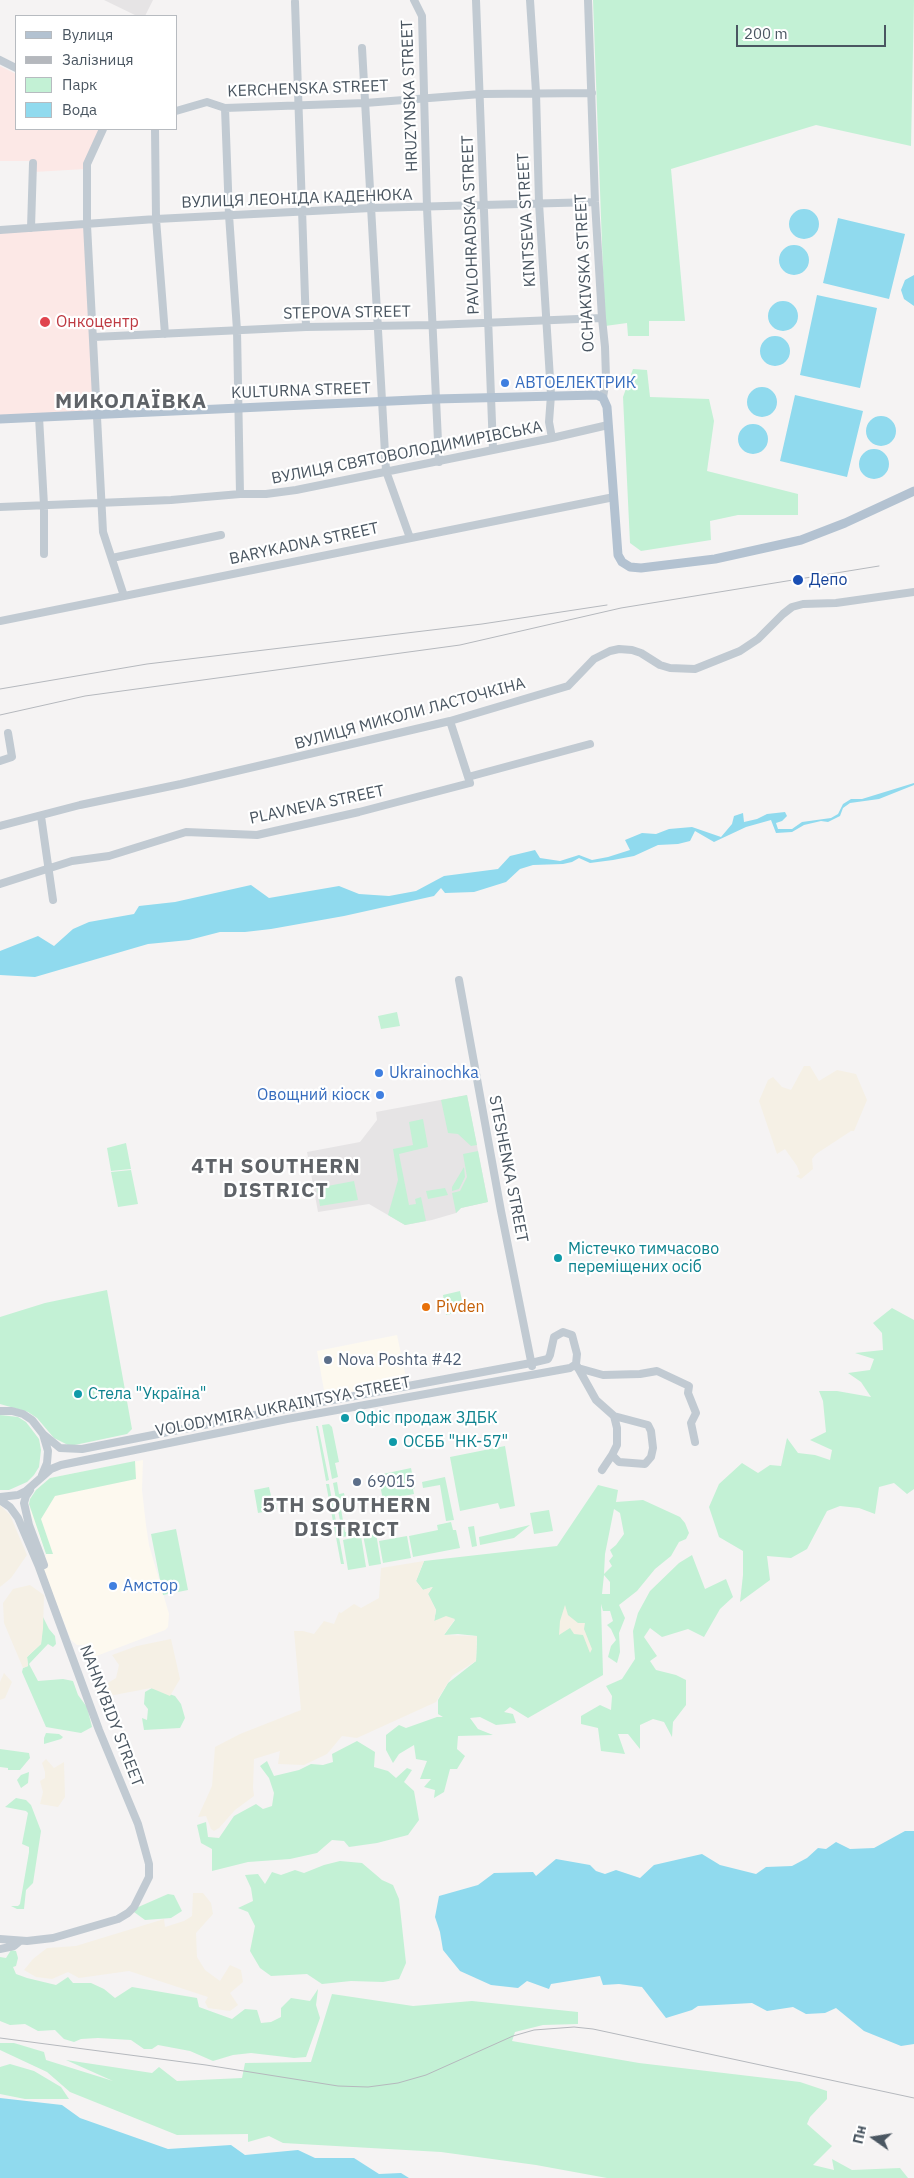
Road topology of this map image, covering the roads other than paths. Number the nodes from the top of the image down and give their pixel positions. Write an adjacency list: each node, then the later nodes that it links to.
1 (414, 0): 12 (street, HRUZYNSKA STREET)
2 (476, 0): 11 (street, PAVLOHRADSKA STREET)
3 (530, 0): 9 (street, KINTSEVA STREET)
4 (588, 0): 10 (street, OCHAKIVSKA STREET)
5 (295, 2): 14 (street)
6 (362, 48): 13 (street)
7 (0, 60): 8 (street)
8 (15, 68)
9 (536, 92): 10 (street, KERCHENSKA STREET); 11 (street, KERCHENSKA STREET); 21 (street, KINTSEVA STREET)
10 (592, 93): 20 (street, OCHAKIVSKA STREET)
11 (481, 94): 12 (street, KERCHENSKA STREET); 22 (street, PAVLOHRADSKA STREET)
12 (426, 98): 13 (street, KERCHENSKA STREET); 24 (street, HRUZYNSKA STREET)
13 (365, 103): 14 (street, KERCHENSKA STREET); 23 (street)
14 (298, 105): 15 (street, KERCHENSKA STREET); 25 (street)
15 (225, 108): 16 (street, KERCHENSKA STREET); 26 (street)
16 (178, 110)
17 (103, 130): 28 (street)
18 (155, 130): 27 (street)
19 (33, 163): 29 (street)
20 (595, 202): 21 (street, ВУЛИЦЯ ЛЕОНІДА КАДЕНЮКА); 31 (street, OCHAKIVSKA STREET)
21 (539, 203): 22 (street, ВУЛИЦЯ ЛЕОНІДА КАДЕНЮКА); 32 (street, KINTSEVA STREET)
22 (484, 206): 24 (street, ВУЛИЦЯ ЛЕОНІДА КАДЕНЮКА); 33 (street, PAVLOHRADSKA STREET)
23 (372, 208): 24 (street, ВУЛИЦЯ ЛЕОНІДА КАДЕНЮКА); 25 (street, ВУЛИЦЯ ЛЕОНІДА КАДЕНЮКА); 34 (street)
24 (427, 208): 35 (street, HRUZYNSKA STREET)
25 (301, 212): 26 (street, ВУЛИЦЯ ЛЕОНІДА КАДЕНЮКА); 36 (street)
26 (229, 215): 27 (street, ВУЛИЦЯ ЛЕОНІДА КАДЕНЮКА); 37 (street)
27 (156, 219): 28 (street, ВУЛИЦЯ ЛЕОНІДА КАДЕНЮКА); 38 (street)
28 (87, 225): 29 (street, ВУЛИЦЯ ЛЕОНІДА КАДЕНЮКА); 39 (street)
29 (31, 228): 30 (street, ВУЛИЦЯ ЛЕОНІДА КАДЕНЮКА)
30 (0, 230)
31 (602, 318): 32 (street, STEPOVA STREET); 42 (street, OCHAKIVSKA STREET)
32 (547, 320): 33 (street, STEPOVA STREET); 40 (street, KINTSEVA STREET)
33 (488, 322): 35 (street, STEPOVA STREET); 41 (street, PAVLOHRADSKA STREET)
34 (378, 325): 35 (street, STEPOVA STREET); 36 (street, STEPOVA STREET); 44 (street)
35 (434, 325): 43 (street, HRUZYNSKA STREET)
36 (306, 327): 37 (street, STEPOVA STREET)
37 (237, 330): 38 (street, STEPOVA STREET); 45 (street)
38 (165, 334): 39 (street, STEPOVA STREET)
39 (94, 337): 46 (street)
40 (551, 395): 41 (main road, KULTURNA STREET); 42 (main road, KULTURNA STREET); 50 (street, KINTSEVA STREET)
41 (492, 397): 43 (main road, KULTURNA STREET); 51 (street, PAVLOHRADSKA STREET)
42 (603, 398): 49 (main road, OCHAKIVSKA STREET)
43 (435, 399): 44 (main road, KULTURNA STREET); 52 (street, HRUZYNSKA STREET)
44 (381, 402): 45 (main road, KULTURNA STREET); 53 (street)
45 (239, 408): 46 (main road, KULTURNA STREET); 55 (street)
46 (97, 415): 47 (main road, KULTURNA STREET); 57 (street)
47 (39, 417): 48 (main road, KULTURNA STREET); 58 (street)
48 (0, 419)
49 (608, 425): 50 (street, ВУЛИЦЯ СВЯТОВОЛОДИМИРІВСЬКА); 56 (main road, OCHAKIVSKA STREET)
50 (552, 438): 51 (street, ВУЛИЦЯ СВЯТОВОЛОДИМИРІВСЬКА)
51 (493, 450): 52 (street, ВУЛИЦЯ СВЯТОВОЛОДИМИРІВСЬКА)
52 (439, 462): 53 (street, ВУЛИЦЯ СВЯТОВОЛОДИМИРІВСЬКА)
53 (386, 471): 55 (street, ВУЛИЦЯ СВЯТОВОЛОДИМИРІВСЬКА); 61 (street)
54 (914, 491): 56 (main road, OCHAKIVSKA STREET)
55 (240, 494): 57 (street, ВУЛИЦЯ СВЯТОВОЛОДИМИРІВСЬКА)
56 (614, 497): 61 (street, BARYKADNA STREET)
57 (101, 502): 58 (street, ВУЛИЦЯ СВЯТОВОЛОДИМИРІВСЬКА); 63 (street)
58 (44, 505): 59 (street, ВУЛИЦЯ СВЯТОВОЛОДИМИРІВСЬКА); 62 (street)
59 (0, 507)
60 (221, 535): 63 (street)
61 (410, 538): 65 (street, BARYKADNA STREET)
62 (44, 554)
63 (112, 558): 65 (street)
64 (914, 592): 67 (street, ВУЛИЦЯ МИКОЛИ ЛАСТОЧКІНА)
65 (124, 596): 66 (street, BARYKADNA STREET)
66 (0, 621)
67 (450, 721): 71 (street); 72 (street, ВУЛИЦЯ МИКОЛИ ЛАСТОЧКІНА)
68 (8, 733): 70 (street)
69 (590, 744): 71 (street)
70 (0, 761)
71 (468, 777): 74 (street, PLAVNEVA STREET)
72 (40, 816): 73 (street, ВУЛИЦЯ МИКОЛИ ЛАСТОЧКІНА); 74 (street)
73 (0, 826)
74 (47, 869): 75 (street); 76 (street)
75 (0, 884)
76 (53, 900)
77 (459, 980): 78 (street, STESHENKA STREET)
78 (531, 1363): 79 (street, VOLODYMIRA UKRAINTSYA STREET); 80 (street, VOLODYMIRA UKRAINTSYA STREET); 81 (street, STESHENKA STREET)
79 (577, 1366): 81 (street, VOLODYMIRA UKRAINTSYA STREET); 84 (street); 86 (street)
80 (495, 1370): 82 (street); 85 (street, VOLODYMIRA UKRAINTSYA STREET)
81 (534, 1375): 82 (street, VOLODYMIRA UKRAINTSYA STREET)
82 (496, 1382): 89 (street, VOLODYMIRA UKRAINTSYA STREET)
83 (0, 1410): 85 (street, VOLODYMIRA UKRAINTSYA STREET)
84 (614, 1416): 87 (street); 87 (street)
85 (43, 1434): 89 (street)
86 (695, 1442)
87 (612, 1455): 88 (street)
88 (602, 1470)
89 (37, 1482): 90 (street, VOLODYMIRA UKRAINTSYA STREET); 91 (street, NAHNYBIDY STREET)
90 (0, 1499): 91 (street, NAHNYBIDY STREET)
91 (42, 1566): 93 (street, NAHNYBIDY STREET)
92 (0, 1939): 93 (street)
93 (20, 1941): 94 (street)
94 (0, 1949)

